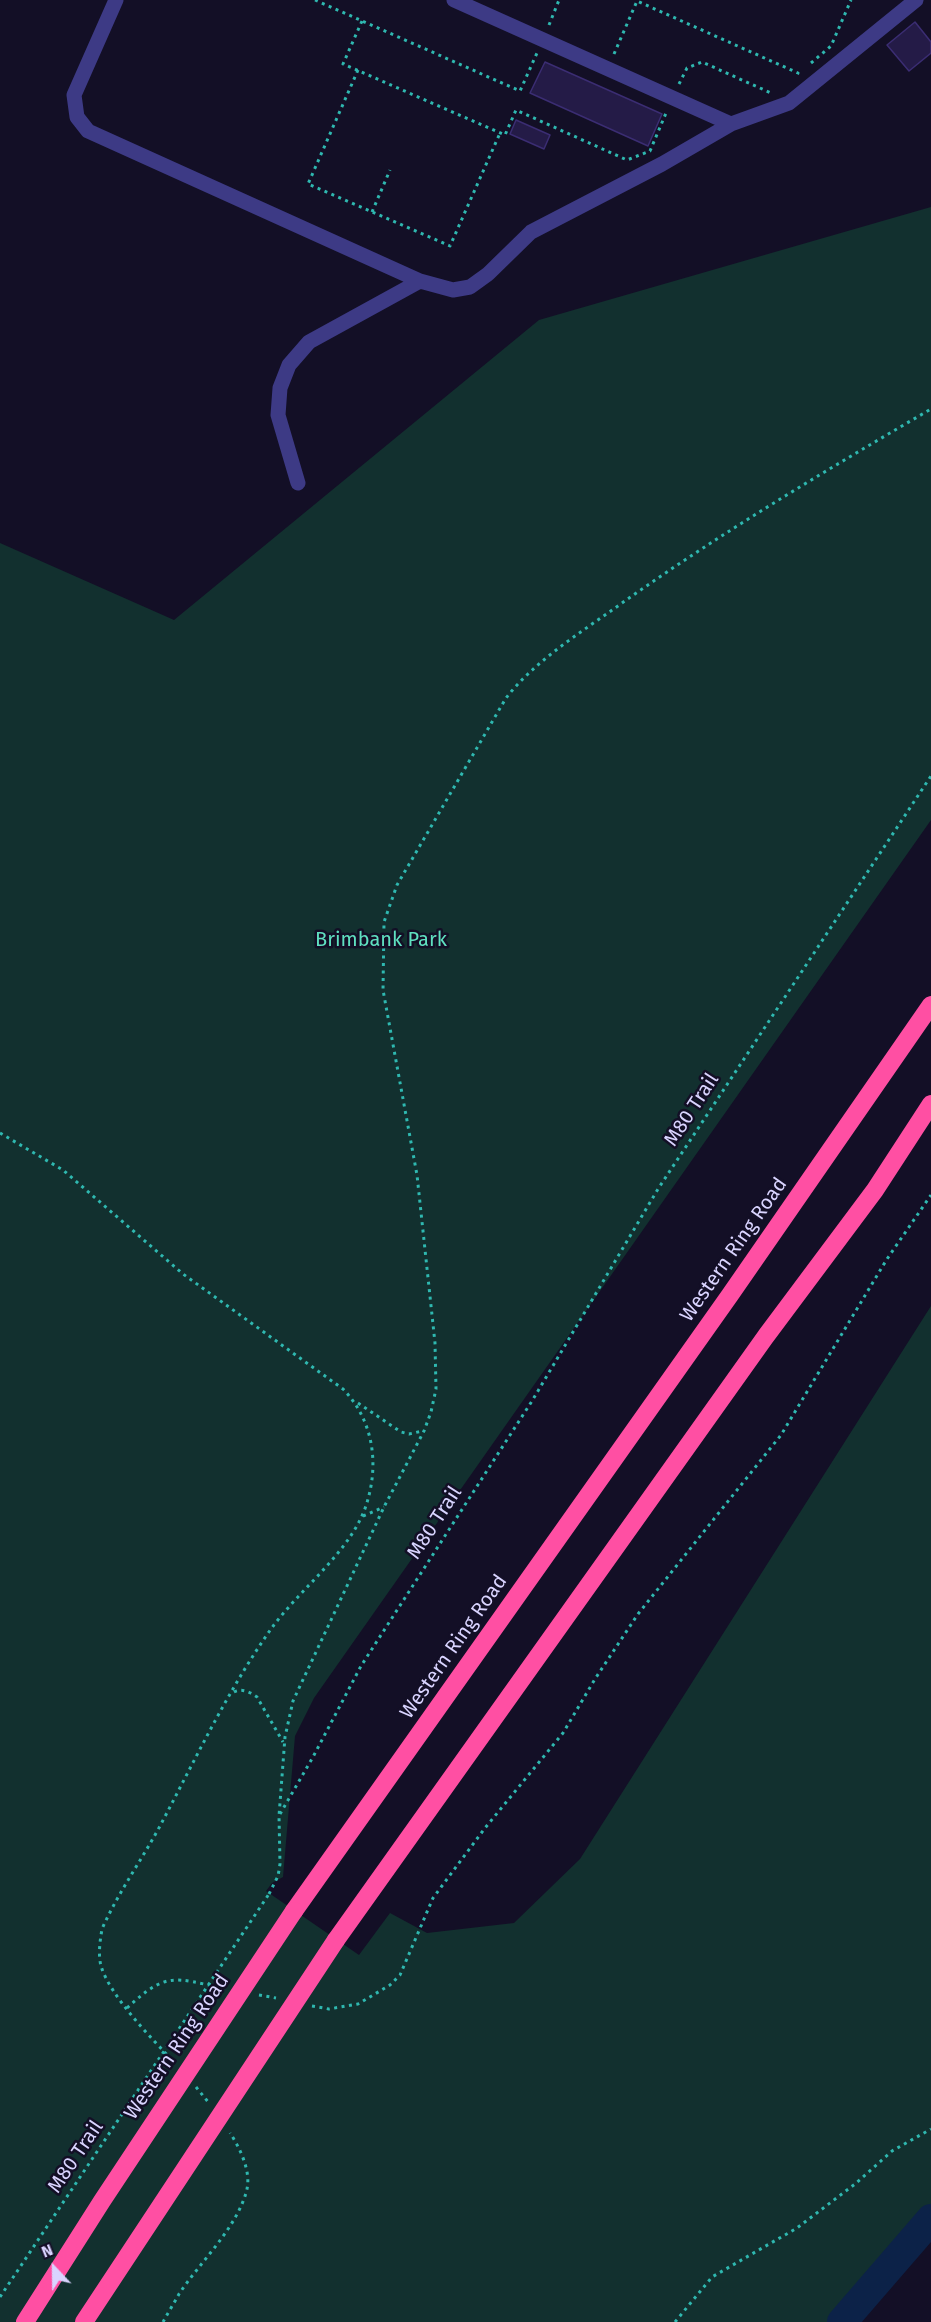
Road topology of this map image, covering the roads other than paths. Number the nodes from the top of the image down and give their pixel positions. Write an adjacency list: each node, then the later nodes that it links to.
1 (116, 0): 5 (lane)
2 (454, 0): 4 (lane)
3 (916, 0): 4 (lane)
4 (731, 124): 5 (lane)
5 (420, 281): 6 (lane)
6 (298, 483)
7 (931, 1005): 11 (highway, Western Ring Road, bridge)
8 (931, 1104): 10 (highway)
9 (931, 1125): 10 (highway)
10 (875, 1190): 12 (highway, bridge)
11 (25, 2322)
12 (84, 2322)

